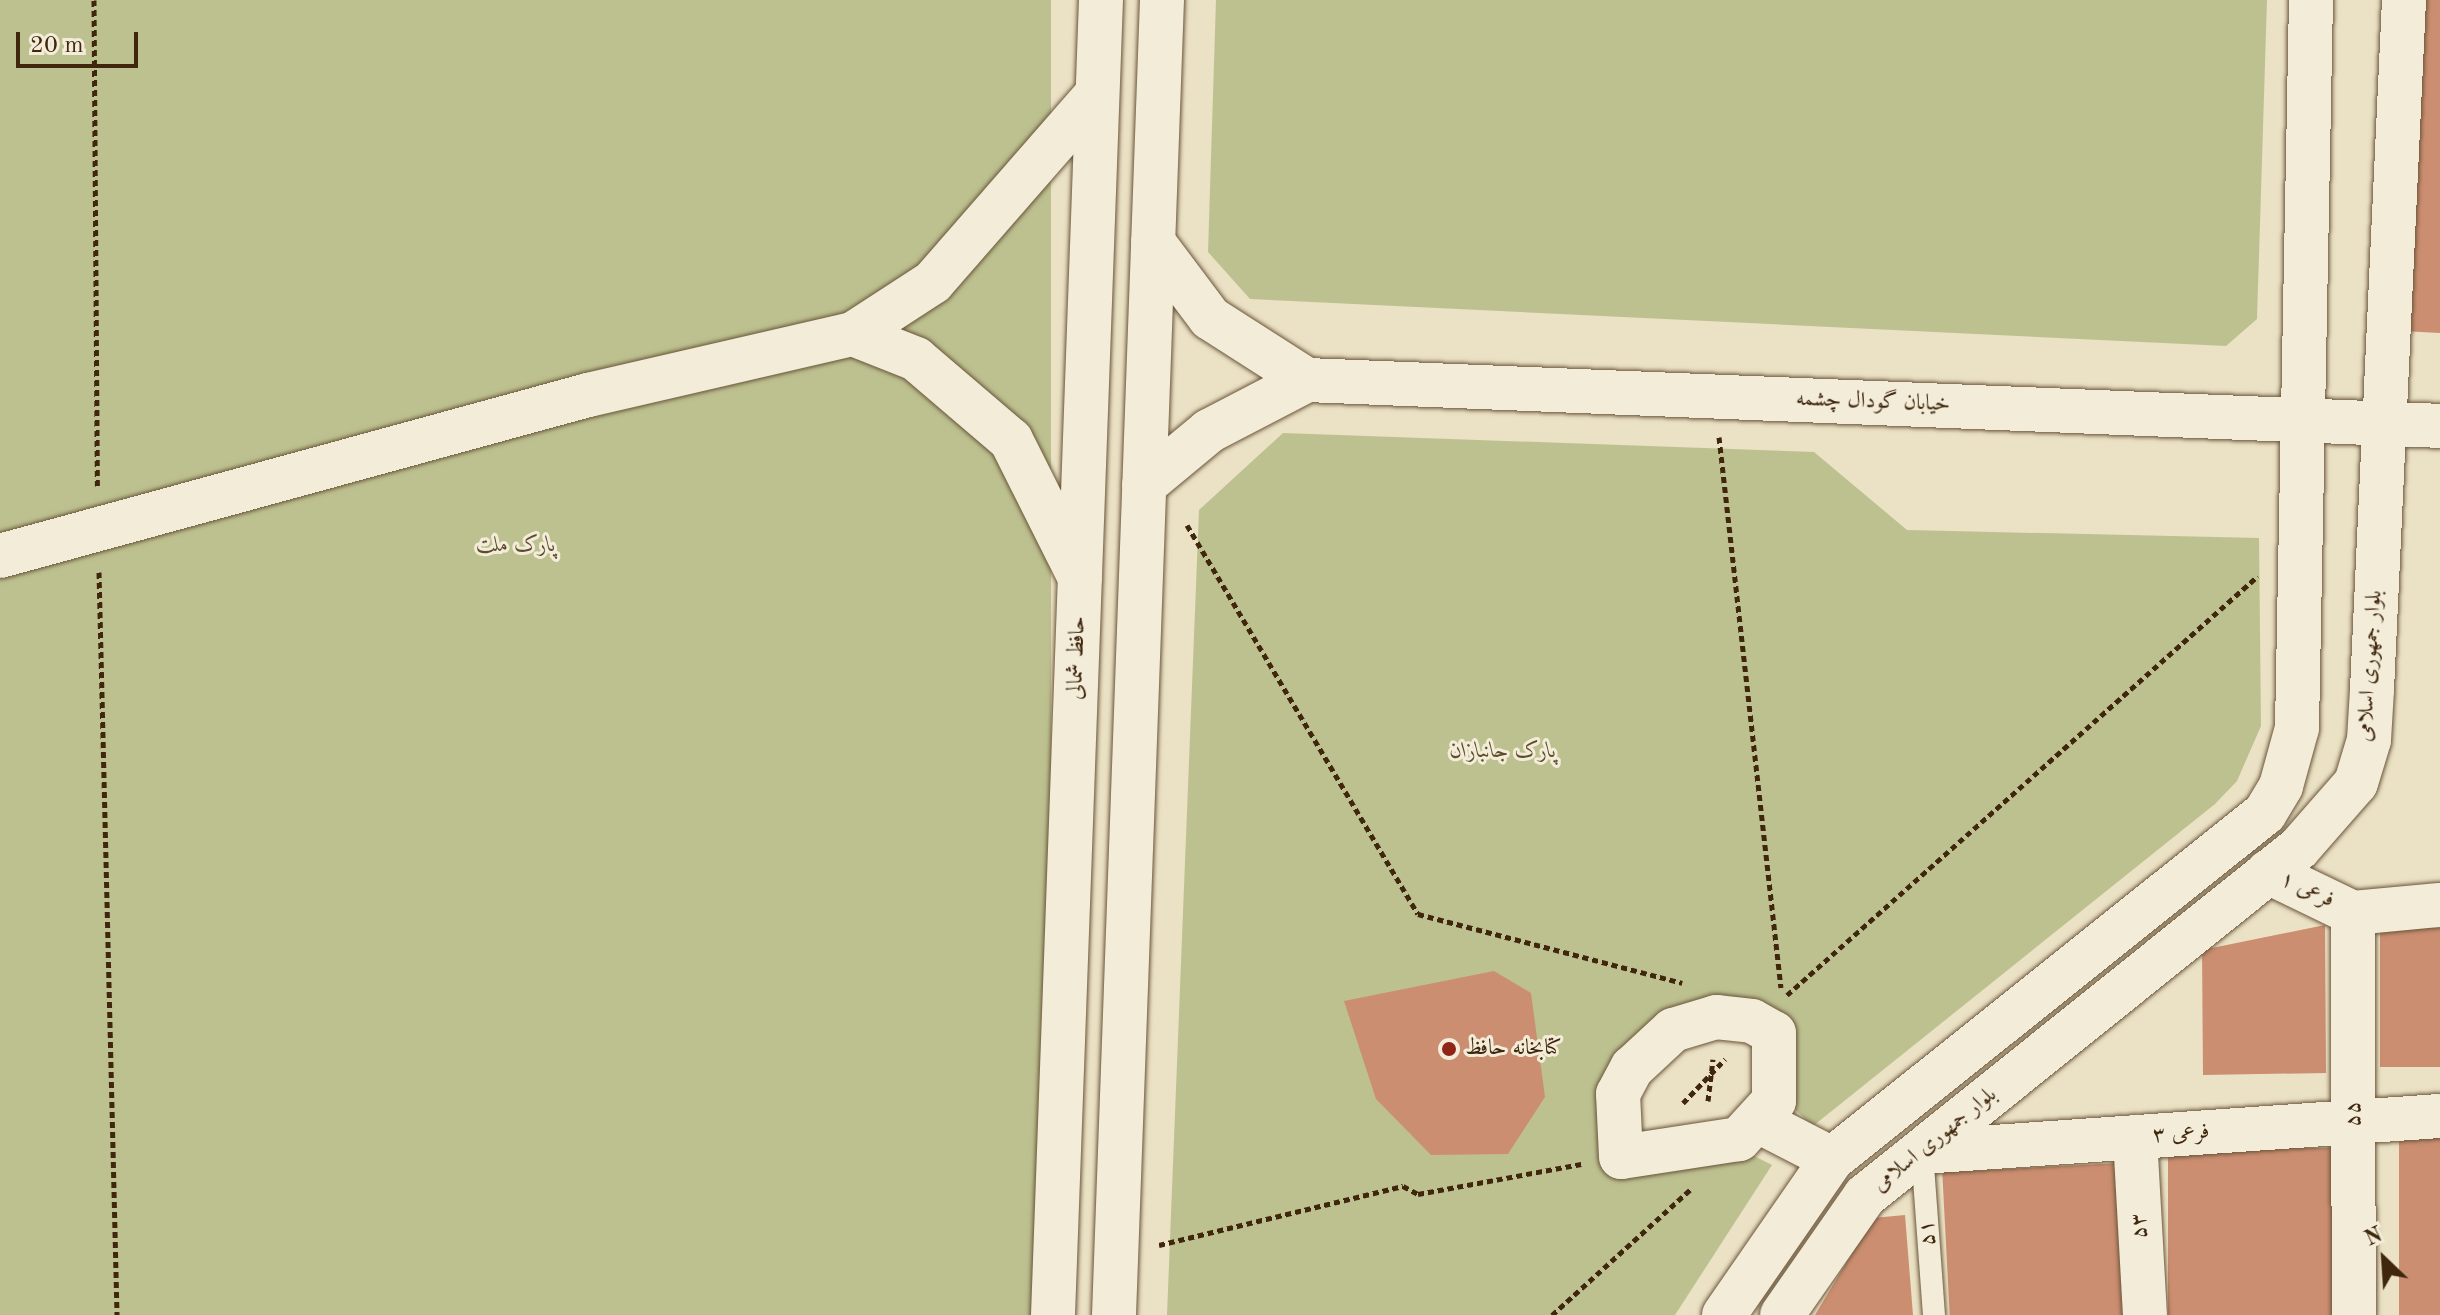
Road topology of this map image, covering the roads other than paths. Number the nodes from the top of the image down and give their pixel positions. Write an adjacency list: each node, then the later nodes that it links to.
1 (1101, 0): 5 (main road, حافظ شمالی)
2 (1162, 0): 6 (main road)
3 (2311, 0): 9 (main road)
4 (2404, 0): 10 (main road, بلوار جمهوری اسلامی)
5 (1097, 94): 7 (main road); 14 (main road, حافظ شمالی)
6 (1153, 242): 8 (main road); 12 (main road)
7 (853, 334): 13 (main road); 14 (main road)
8 (1307, 380): 9 (main road, خیابان گودال چشمه); 12 (main road)
9 (2305, 419): 10 (main road, خیابان گودال چشمه); 23 (main road)
10 (2381, 423): 11 (main road, خیابان گودال چشمه); 15 (main road, بلوار جمهوری اسلامی)
11 (2440, 426)
12 (1151, 480): 25 (main road)
13 (0, 556)
14 (1080, 578): 24 (main road, حافظ شمالی)
15 (2268, 872): 17 (main road, فرعی ۱); 22 (main road, بلوار جمهوری اسلامی)
16 (2440, 905): 17 (main road, فرعی ۱)
17 (2353, 913): 20 (main road, ۵۵)
18 (2440, 1116): 20 (main road, فرعی ۳)
19 (1760, 1122): 19 (main road); 23 (main road)
20 (2354, 1122): 21 (main road, فرعی ۳); 30 (main road, ۵۵)
21 (2135, 1137): 22 (main road, فرعی ۳); 29 (main road, ۵۳)
22 (1922, 1152): 27 (main road, بلوار جمهوری اسلامی); 28 (lane, ۵۱)
23 (1832, 1159): 26 (main road)
24 (1053, 1315)
25 (1114, 1315)
26 (1724, 1315)
27 (1782, 1315)
28 (1934, 1315)
29 (2145, 1315)
30 (2354, 1315)

